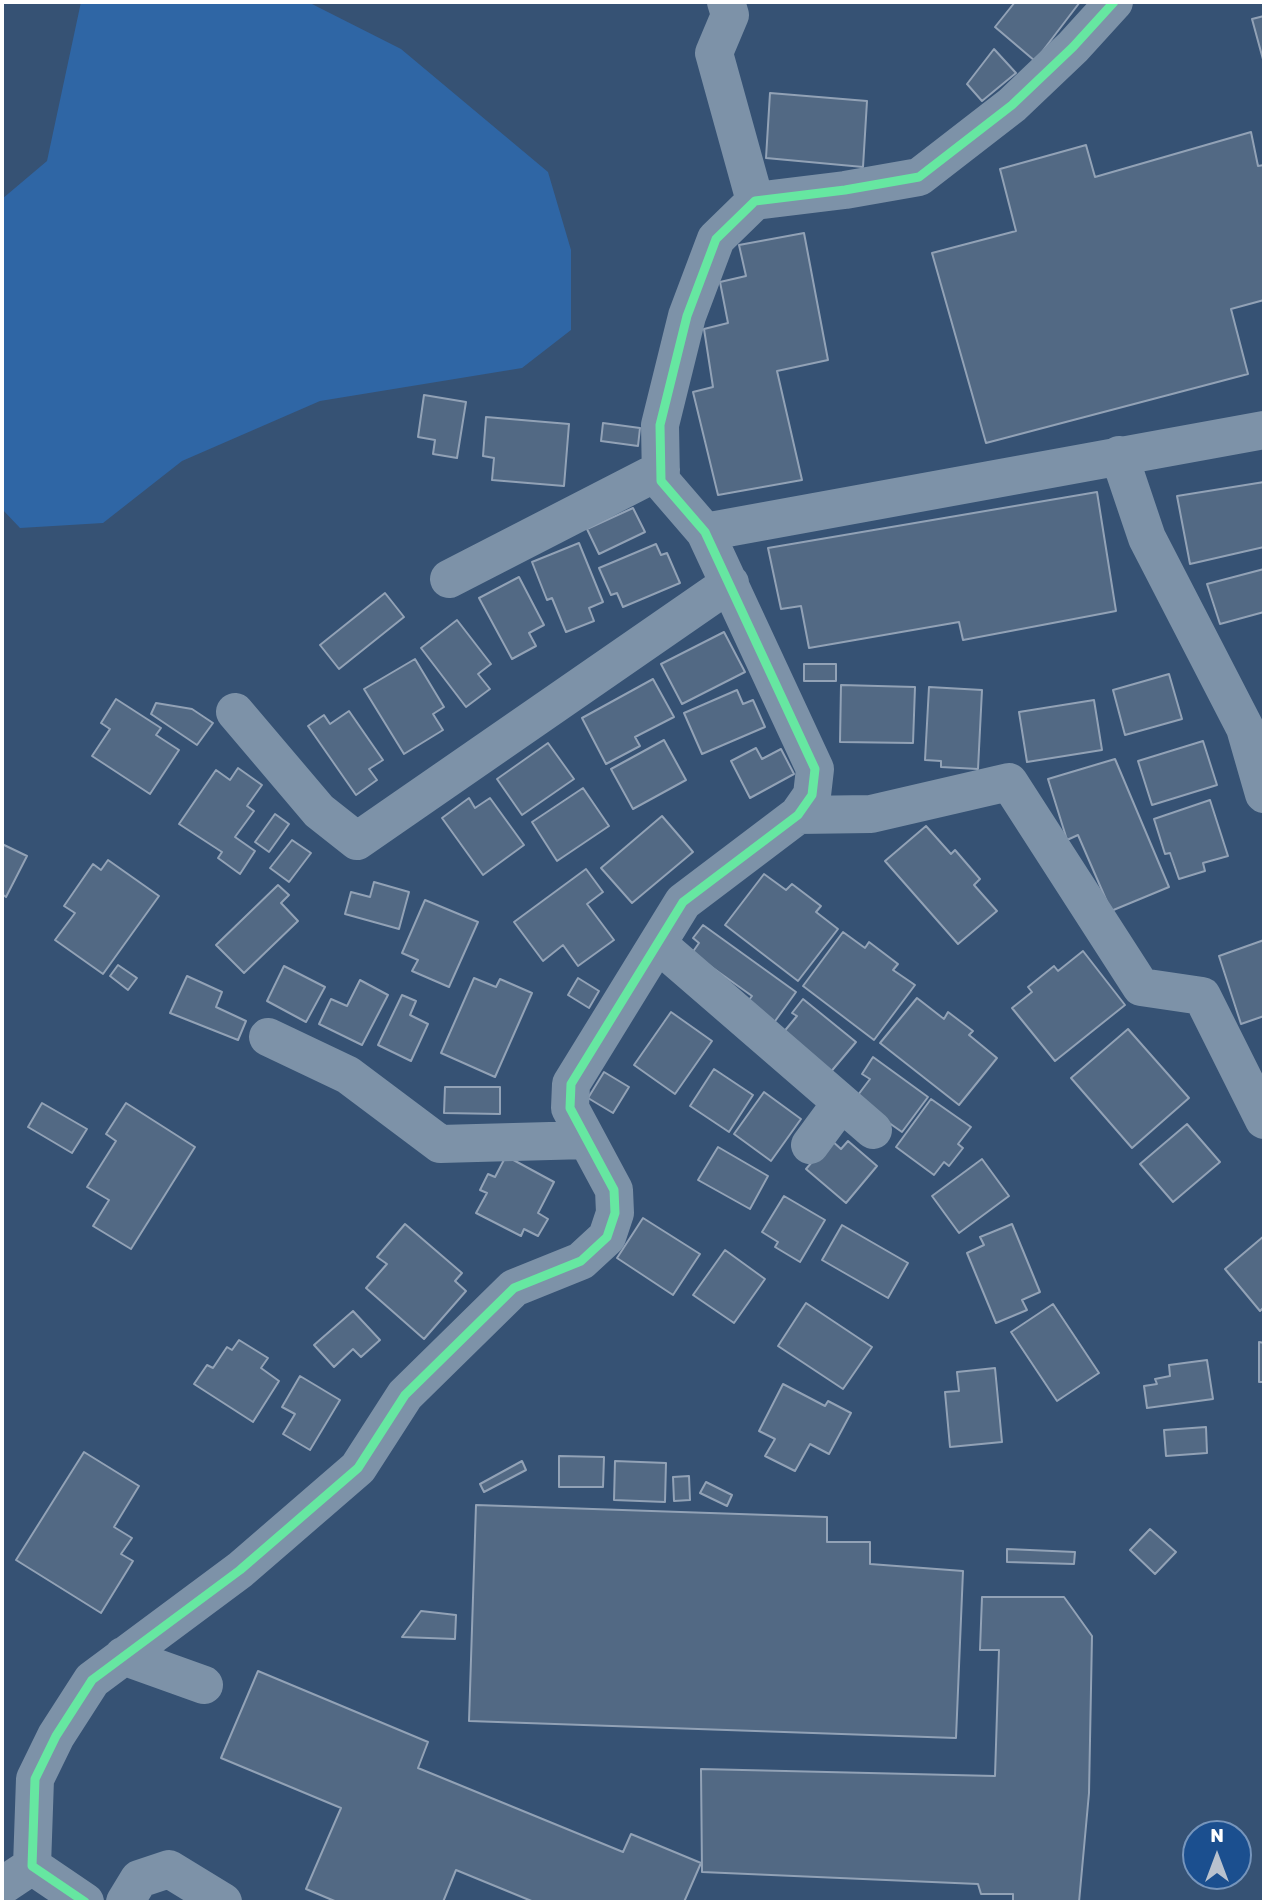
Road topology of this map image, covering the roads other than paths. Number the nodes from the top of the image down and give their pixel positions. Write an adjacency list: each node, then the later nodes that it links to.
1 (726, 2): 3 (street)
2 (1114, 2): 3 (street)
3 (755, 201): 6 (street)
4 (1264, 430): 5 (street)
5 (1119, 455): 7 (street); 11 (street)
6 (661, 470): 7 (street); 8 (street)
7 (705, 532): 9 (street)
8 (449, 579)
9 (730, 583): 10 (street); 12 (street)
10 (235, 712)
11 (1264, 794)
12 (798, 815): 13 (street); 16 (street)
13 (658, 944): 15 (street); 18 (street)
14 (268, 1037): 18 (street)
15 (841, 1103): 17 (street); 19 (street)
16 (1264, 1120)
17 (873, 1130)
18 (587, 1140): 20 (street)
19 (810, 1145)
20 (123, 1656): 21 (street); 22 (street)
21 (204, 1685)
22 (17, 1876): 23 (street)
23 (85, 1902)
24 (125, 1902): 25 (street)
25 (223, 1902)

